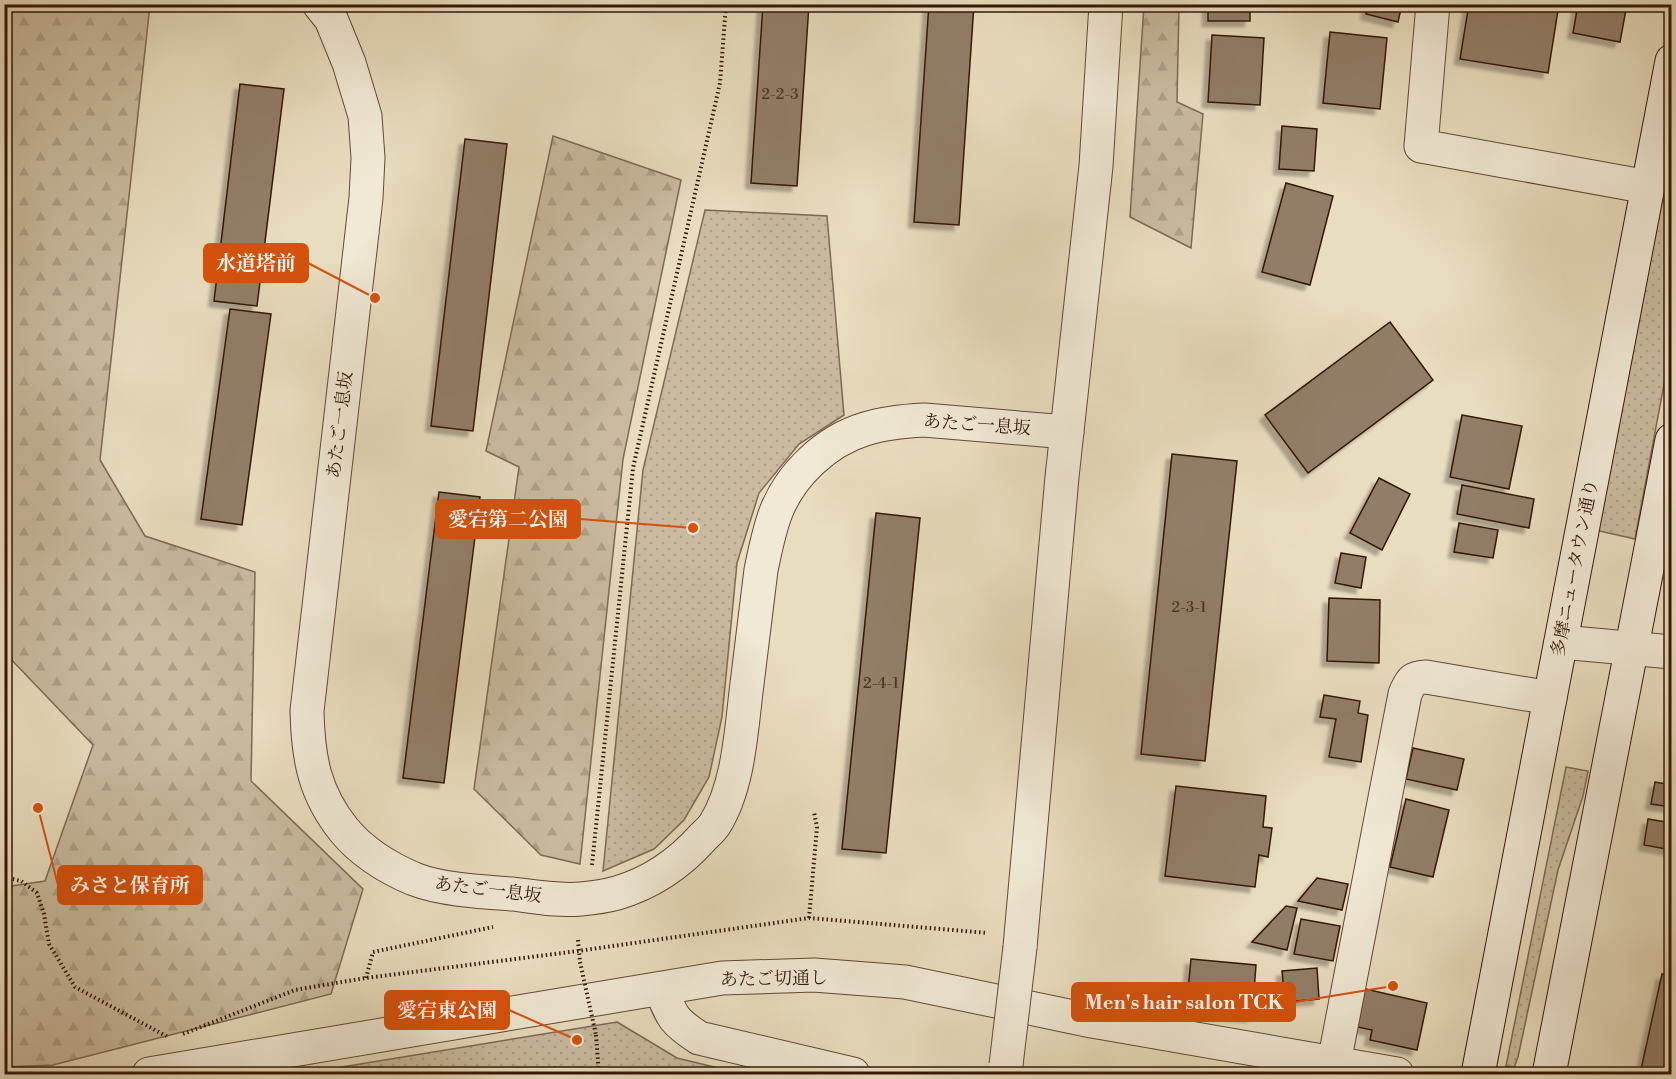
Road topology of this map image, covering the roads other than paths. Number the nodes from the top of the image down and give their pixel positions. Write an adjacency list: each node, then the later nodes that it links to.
1 (319, 4): 6 (street, あたご一息坂)
2 (1106, 4): 6 (street)
3 (1433, 4): 5 (street)
4 (1671, 61): 5 (street, 多摩ニュータウン通り)
5 (1648, 187): 8 (street, 多摩ニュータウン通り)
6 (1067, 432): 14 (street, bridge)
7 (1671, 440): 9 (street)
8 (1561, 642): 9 (street); 11 (street, 多摩ニュータウン通り)
9 (1631, 650): 10 (street); 19 (street)
10 (1671, 652)
11 (1550, 698): 13 (street); 18 (street, 多摩ニュータウン通り)
12 (661, 989): 13 (street, あたご切通し); 15 (street, あたご切通し); 16 (street)
13 (1334, 1063): 17 (street, あたご切通し)
14 (1006, 1070)
15 (149, 1074)
16 (853, 1074)
17 (1397, 1074)
18 (1478, 1074)
19 (1550, 1074)

